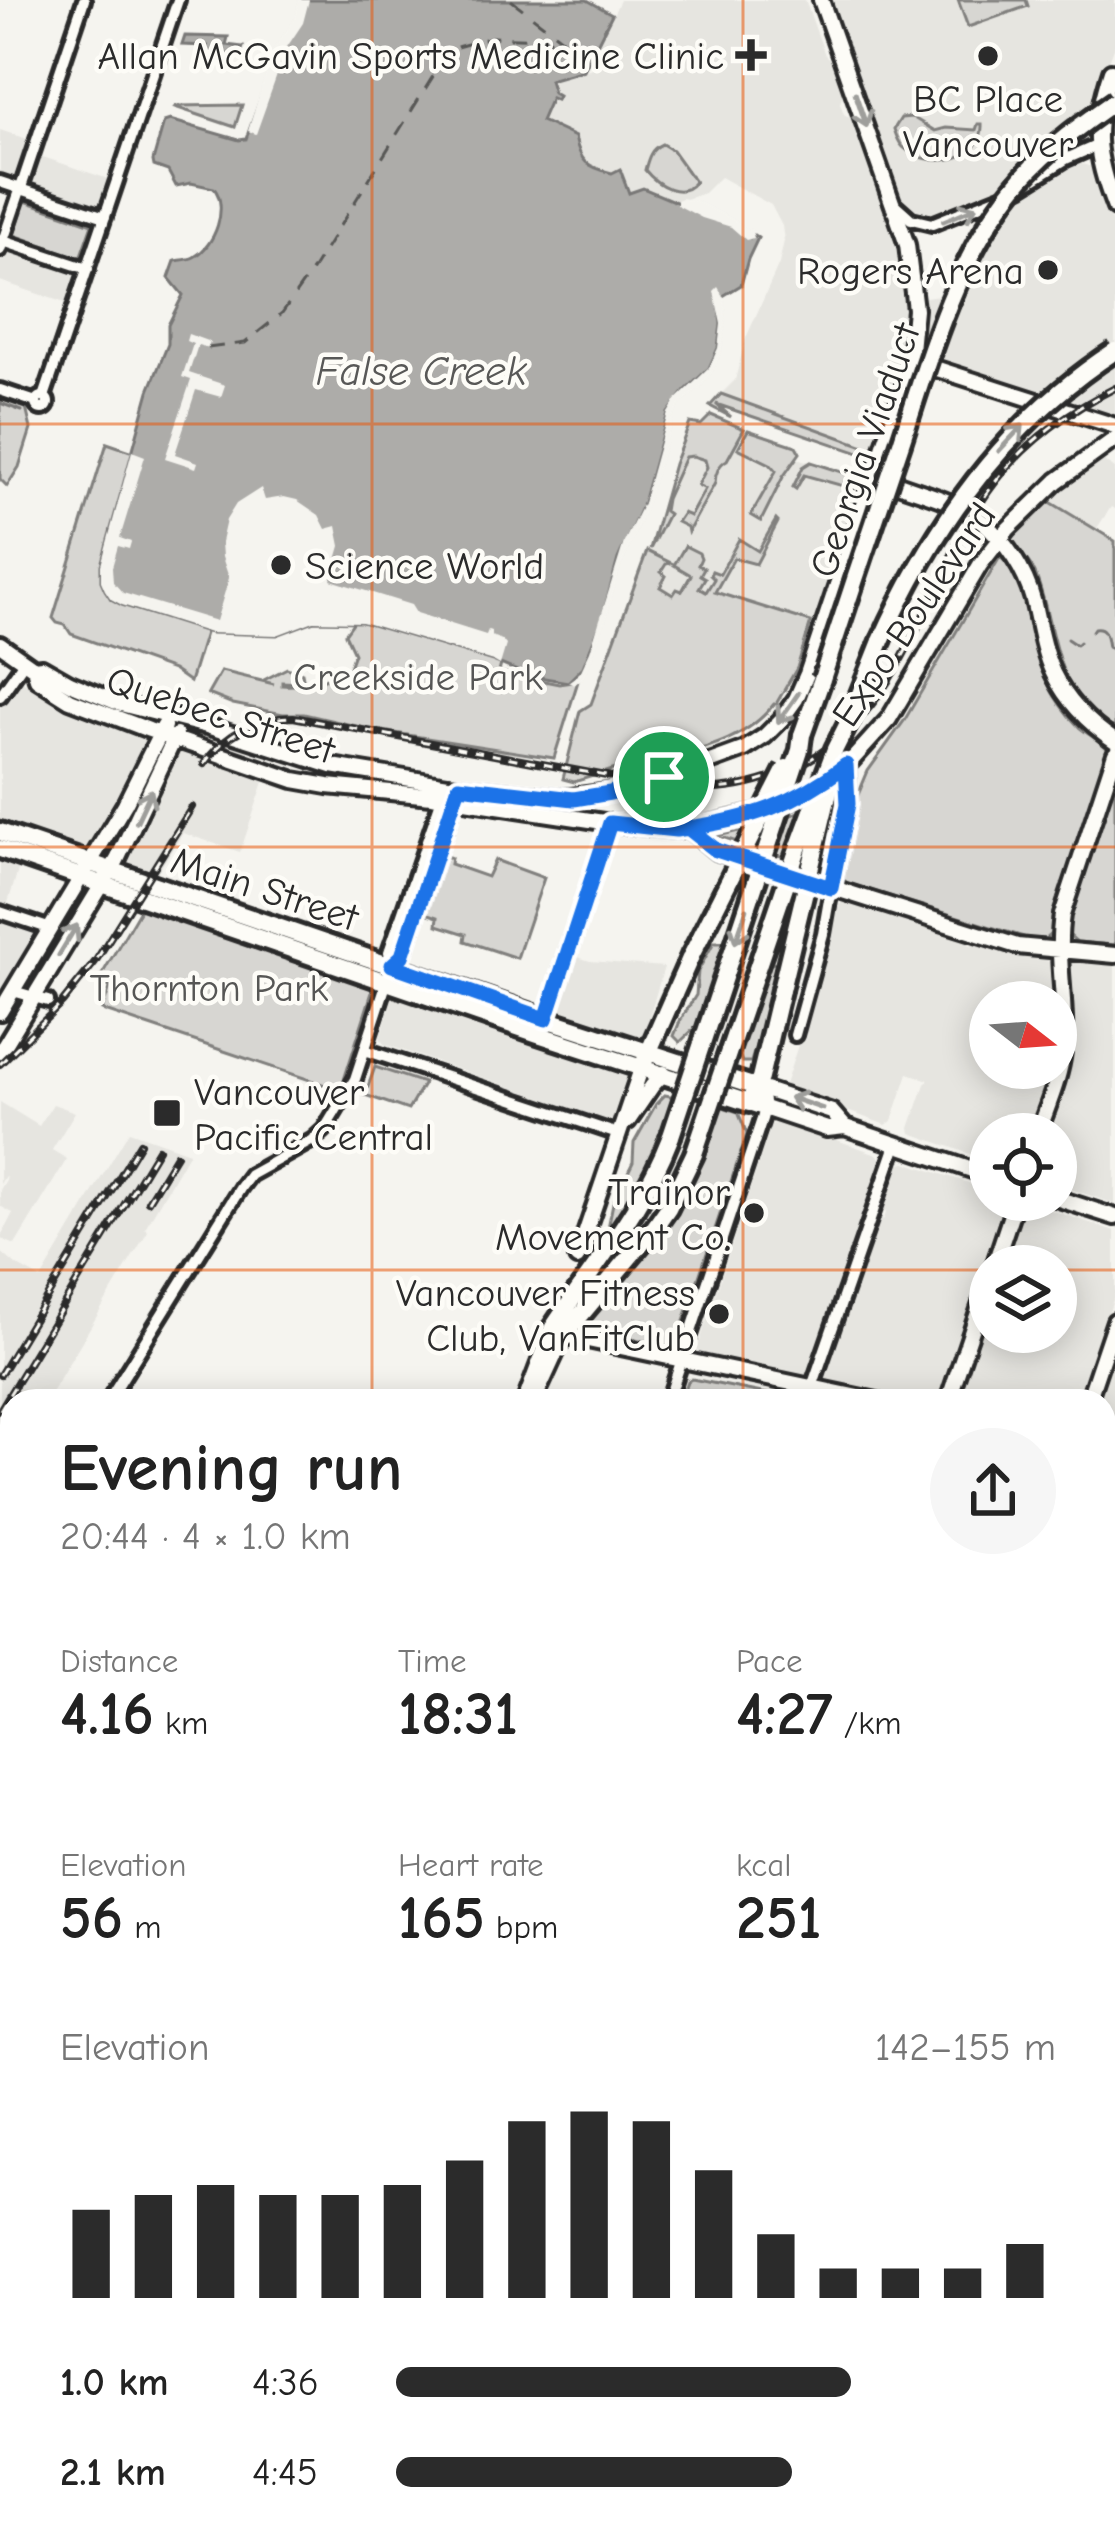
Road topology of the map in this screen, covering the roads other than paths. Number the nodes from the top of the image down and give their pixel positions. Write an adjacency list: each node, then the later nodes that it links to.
1 (84, 0): 8 (street)
2 (178, 0): 11 (street)
3 (820, 0): 9 (main road, Quebec Street, one-way to 9)
4 (1111, 71): 6 (main road)
5 (1115, 101): 26 (main road, Georgia Viaduct, bridge)
6 (1096, 146): 9 (street, one-way to 6); 10 (main road)
7 (0, 182): 8 (street)
8 (21, 188): 11 (street); 12 (street)
9 (890, 199): 15 (main road, Quebec Street)
10 (1115, 208)
11 (105, 217): 13 (street)
12 (1, 244): 13 (street)
13 (88, 269): 16 (street)
14 (1115, 351): 25 (main road, one-way to 14, bridge)
15 (911, 361): 17 (main road); 19 (main road, Quebec Street)
16 (0, 390)
17 (1115, 426)
18 (1115, 439): 20 (main road, Expo Boulevard)
19 (875, 475): 20 (main road); 31 (main road, Quebec Street, one-way to 31)
20 (999, 540): 28 (main road); 30 (main road, Expo Boulevard)
21 (0, 644): 22 (main road, Quebec Street)
22 (29, 665): 23 (street); 24 (main road, Quebec Street); 27 (main road, Quebec Street)
23 (0, 696)
24 (175, 717): 27 (main road); 32 (main road, Quebec Street)
25 (850, 719): 54 (main road, bridge); 63 (main road, bridge)
26 (802, 735): 52 (main road, bridge); 63 (main road, one-way to 63, bridge)
27 (167, 736): 32 (main road, Quebec Street); 37 (main road); 38 (main road, one-way to 27)
28 (1115, 741)
29 (1115, 754): 42 (main road)
30 (846, 765): 34 (main road, Expo Boulevard); 39 (main road)
31 (664, 777): 32 (main road, Quebec Street); 34 (main road)
32 (451, 792): 33 (main road, Quebec Street); 44 (street)
33 (610, 823): 34 (main road, Quebec Street); 48 (street)
34 (688, 828): 39 (main road, Quebec Street)
35 (0, 832): 37 (main road, Main Street)
36 (0, 849): 37 (main road, Main Street)
37 (85, 869): 38 (main road, Main Street); 41 (main road)
38 (106, 877): 44 (main road, Main Street); 46 (main road, one-way to 38)
39 (831, 888): 42 (main road, Quebec Street); 49 (street)
40 (0, 912): 41 (street)
41 (51, 929): 45 (main road)
42 (1060, 951): 43 (main road, Quebec Street); 55 (main road)
43 (1115, 955)
44 (390, 973): 48 (main road, Main Street); 51 (street); 52 (main road, Main Street)
45 (13, 991): 46 (street); 47 (main road)
46 (41, 999): 50 (main road)
47 (0, 1012)
48 (546, 1019): 52 (main road, Main Street)
49 (795, 1035)
50 (2, 1046)
51 (365, 1049): 56 (street); 67 (street)
52 (646, 1059): 53 (main road, Main Street); 54 (main road, Main Street); 56 (main road)
53 (664, 1073): 54 (main road, Main Street); 56 (main road)
54 (758, 1090): 57 (main road, Main Street); 65 (street)
55 (1045, 1113)
56 (618, 1134): 61 (main road)
57 (896, 1144): 58 (main road, Main Street); 66 (street)
58 (969, 1169)
59 (1077, 1205): 60 (main road)
60 (1115, 1217)
61 (577, 1258)
62 (1115, 1321): 72 (main road)
63 (558, 1332): 65 (main road); 68 (main road)
64 (969, 1339): 71 (main road)
65 (681, 1360): 66 (main road); 69 (street)
66 (812, 1388): 70 (main road)
67 (115, 1389)
68 (535, 1389)
69 (672, 1389)
70 (817, 1389)
71 (952, 1389)
72 (1092, 1389)

